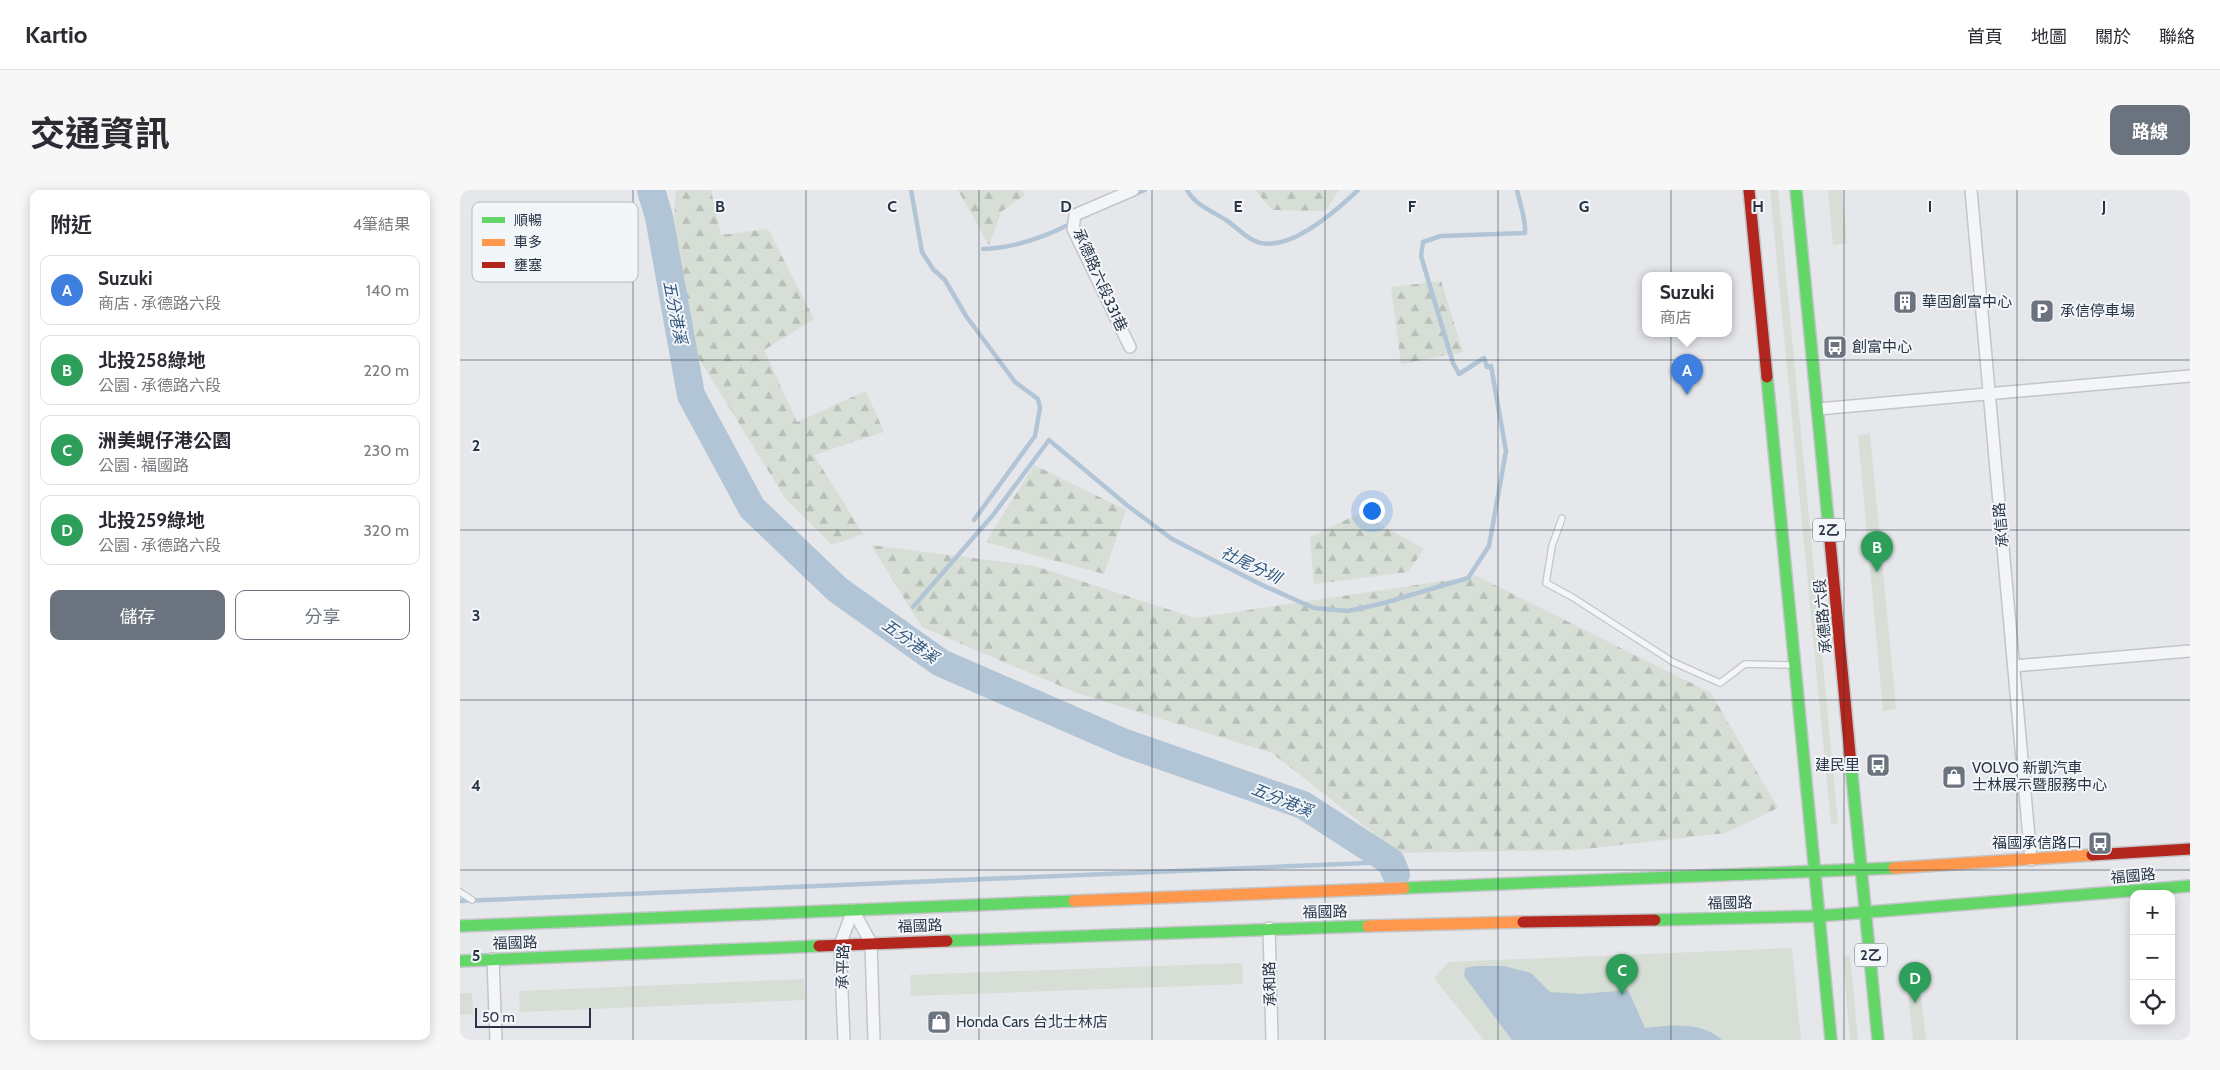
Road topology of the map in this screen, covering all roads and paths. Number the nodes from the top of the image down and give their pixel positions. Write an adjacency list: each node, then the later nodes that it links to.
1 (1133, 190): 5 (street, 承德路六段331巷)
2 (1749, 190): 11 (street)
3 (1796, 190): 8 (street, 承德路六段 / 2乙)
4 (1971, 190): 7 (street, 承信路)
5 (1130, 347)
6 (2190, 376): 7 (street)
7 (1988, 394): 8 (street); 12 (street, 承信路)
8 (1818, 409): 15 (street, 承德路六段 / 2乙)
9 (1562, 518): 11 (lane)
10 (2190, 651): 12 (street)
11 (1795, 665): 16 (street)
12 (2014, 666): 14 (street, 承信路)
13 (2190, 849): 14 (street, 福國路)
14 (2031, 860): 15 (street, 福國路)
15 (1862, 870): 16 (street, 福國路); 21 (street, 承德路六段 / 2乙)
16 (1815, 872): 20 (street, 福國路); 22 (street)
17 (2190, 886): 21 (street, 福國路)
18 (460, 892): 19 (lane)
19 (472, 900)
20 (853, 910): 23 (street, 福國路); 25 (street, 承平路); 26 (street, 承平路)
21 (1868, 914): 22 (street, 福國路); 34 (street, 承德路六段 / 2乙)
22 (1819, 916): 24 (street, 福國路); 33 (street)
23 (460, 926)
24 (1269, 928): 25 (street, 福國路); 32 (street, 承和路)
25 (871, 943): 26 (street, 福國路); 31 (street, 承平路)
26 (840, 945): 27 (street, 福國路); 30 (street, 承平路)
27 (493, 959): 28 (street, 福國路); 29 (street)
28 (460, 961)
29 (496, 1040)
30 (844, 1040)
31 (874, 1040)
32 (1272, 1040)
33 (1830, 1040)
34 (1878, 1040)

